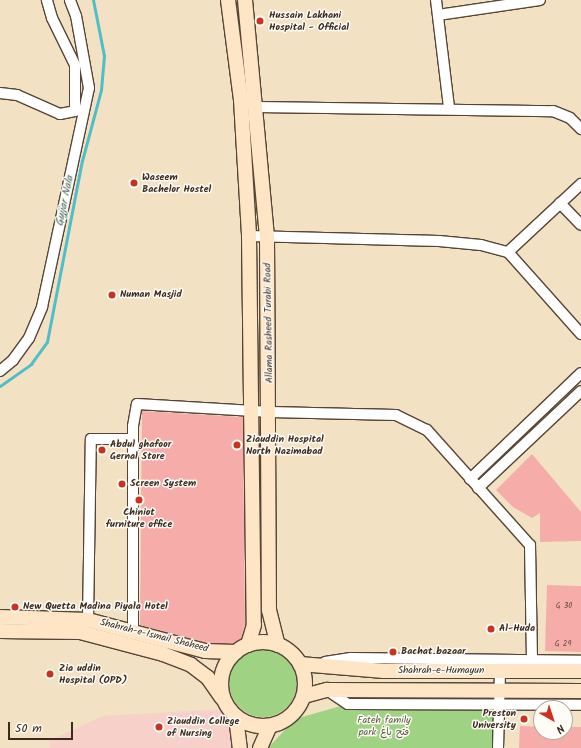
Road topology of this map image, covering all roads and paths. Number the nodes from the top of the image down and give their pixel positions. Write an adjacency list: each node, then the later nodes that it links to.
1 (47, 0): 10 (street)
2 (70, 0): 23 (street)
3 (228, 0): 9 (main road, Allama Rasheed Turabi Road)
4 (245, 0): 8 (main road, Allama Rasheed Turabi Road)
5 (436, 0): 7 (street)
6 (540, 0): 7 (street)
7 (438, 15): 12 (street)
8 (253, 73): 9 (main road); 11 (main road, Allama Rasheed Turabi Road)
9 (238, 74): 15 (main road, Allama Rasheed Turabi Road)
10 (0, 93)
11 (257, 107): 12 (street); 14 (main road, Allama Rasheed Turabi Road)
12 (449, 107): 13 (street)
13 (581, 129)
14 (260, 145): 15 (main road); 20 (main road, Allama Rasheed Turabi Road)
15 (244, 146): 19 (main road, Allama Rasheed Turabi Road)
16 (581, 184): 17 (street)
17 (560, 203): 18 (street); 21 (street)
18 (581, 225)
19 (249, 236): 20 (street); 26 (main road, Allama Rasheed Turabi Road)
20 (267, 236): 21 (street); 27 (main road, Allama Rasheed Turabi Road)
21 (508, 252): 22 (street)
22 (581, 334)
23 (0, 371)
24 (581, 373): 29 (street)
25 (581, 391): 30 (street)
26 (252, 412): 27 (street); 28 (street); 36 (main road, Allama Rasheed Turabi Road)
27 (271, 412): 29 (street); 35 (main road, Allama Rasheed Turabi Road)
28 (133, 439): 32 (street); 33 (street)
29 (470, 479): 30 (street)
30 (478, 488): 37 (street)
31 (0, 618): 32 (main road, Shahrah-e-Ismail Shaheed)
32 (88, 620): 33 (main road, Shahrah-e-Ismail Shaheed)
33 (133, 629): 36 (main road, Shahrah-e-Ismail Shaheed)
34 (0, 631): 46 (main road, Shahrah-e-Ismail Shaheed)
35 (278, 645): 36 (main road); 39 (main road)
36 (242, 648): 46 (main road)
37 (532, 659): 38 (street); 39 (street)
38 (581, 661)
39 (307, 664): 40 (main road, Shahrah-e-Humayun); 45 (main road)
40 (500, 671): 41 (main road, Shahrah-e-Humayun); 43 (street)
41 (581, 671)
42 (327, 690): 43 (main road, Shahrah-e-Humayun); 45 (main road, Shahrah-e-Humayun); 48 (street)
43 (499, 691): 44 (main road, Shahrah-e-Humayun); 48 (street)
44 (581, 691)
45 (304, 696): 50 (main road)
46 (222, 698): 49 (main road)
47 (581, 705): 48 (street)
48 (500, 706): 53 (street)
49 (236, 718): 50 (main road); 51 (main road)
50 (270, 726): 52 (main road)
51 (240, 748)
52 (260, 748)
53 (498, 748)

